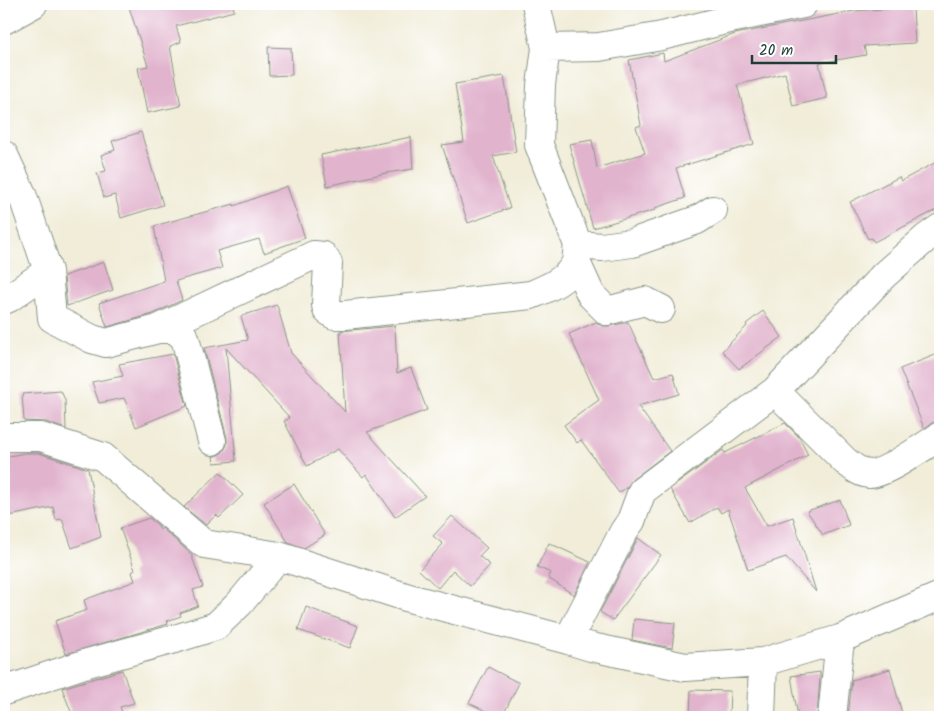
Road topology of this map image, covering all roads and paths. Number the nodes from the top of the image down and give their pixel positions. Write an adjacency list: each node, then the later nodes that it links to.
1 (33, 4): 4 (street)
2 (536, 4): 5 (street)
3 (804, 4): 5 (street)
4 (4, 20)
5 (546, 48): 9 (street)
6 (4, 156): 10 (street)
7 (713, 210): 9 (street)
8 (940, 228): 14 (street)
9 (577, 254): 12 (street); 13 (street)
10 (48, 271): 11 (street); 13 (street)
11 (4, 300)
12 (661, 309)
13 (158, 328): 17 (street)
14 (775, 391): 15 (street); 21 (street)
15 (940, 436)
16 (4, 437): 18 (street)
17 (212, 441)
18 (279, 556): 21 (street); 23 (street)
19 (940, 596): 20 (street)
20 (840, 639): 22 (street); 25 (street)
21 (568, 640): 22 (street)
22 (764, 662): 24 (street)
23 (4, 691)
24 (761, 717)
25 (832, 717)

